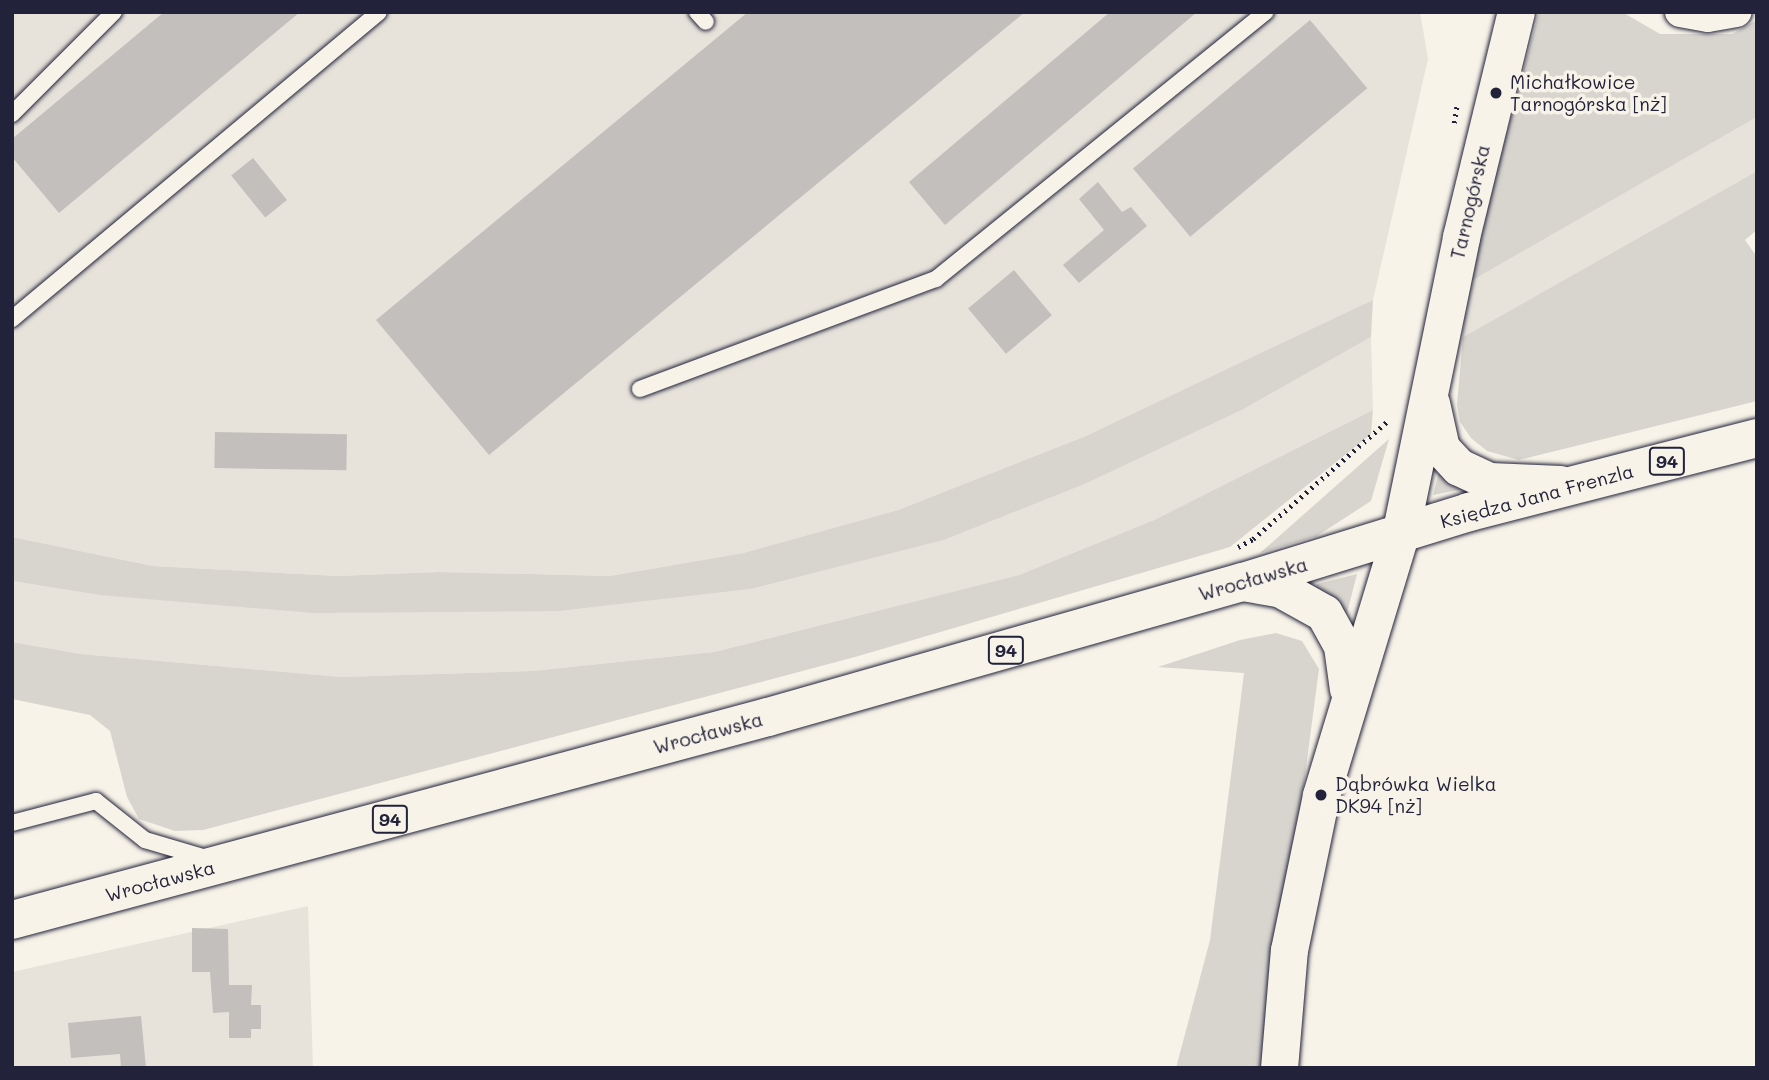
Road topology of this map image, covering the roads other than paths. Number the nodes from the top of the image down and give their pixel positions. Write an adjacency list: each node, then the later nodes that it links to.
1 (114, 12): 7 (lane)
2 (379, 12): 8 (lane)
3 (1266, 12): 9 (lane)
4 (1516, 12): 10 (street, Tarnogórska)
5 (1680, 12): 6 (street)
6 (1737, 12)
7 (12, 114)
8 (12, 319)
9 (640, 390)
10 (1429, 392): 12 (street, Tarnogórska); 13 (street, Tarnogórska)
11 (1757, 438): 12 (main road, Księdza Jana Frenzla / 94)
12 (1576, 485): 13 (main road, Księdza Jana Frenzla / 94)
13 (1400, 535): 14 (main road, Wrocławska / 94); 15 (street, Tarnogórska)
14 (1243, 582): 15 (street); 17 (main road, Wrocławska / 94)
15 (1349, 697): 19 (street, Tarnogórska)
16 (12, 823): 17 (lane)
17 (225, 863): 18 (main road, Wrocławska / 94)
18 (12, 920)
19 (1279, 1068)

